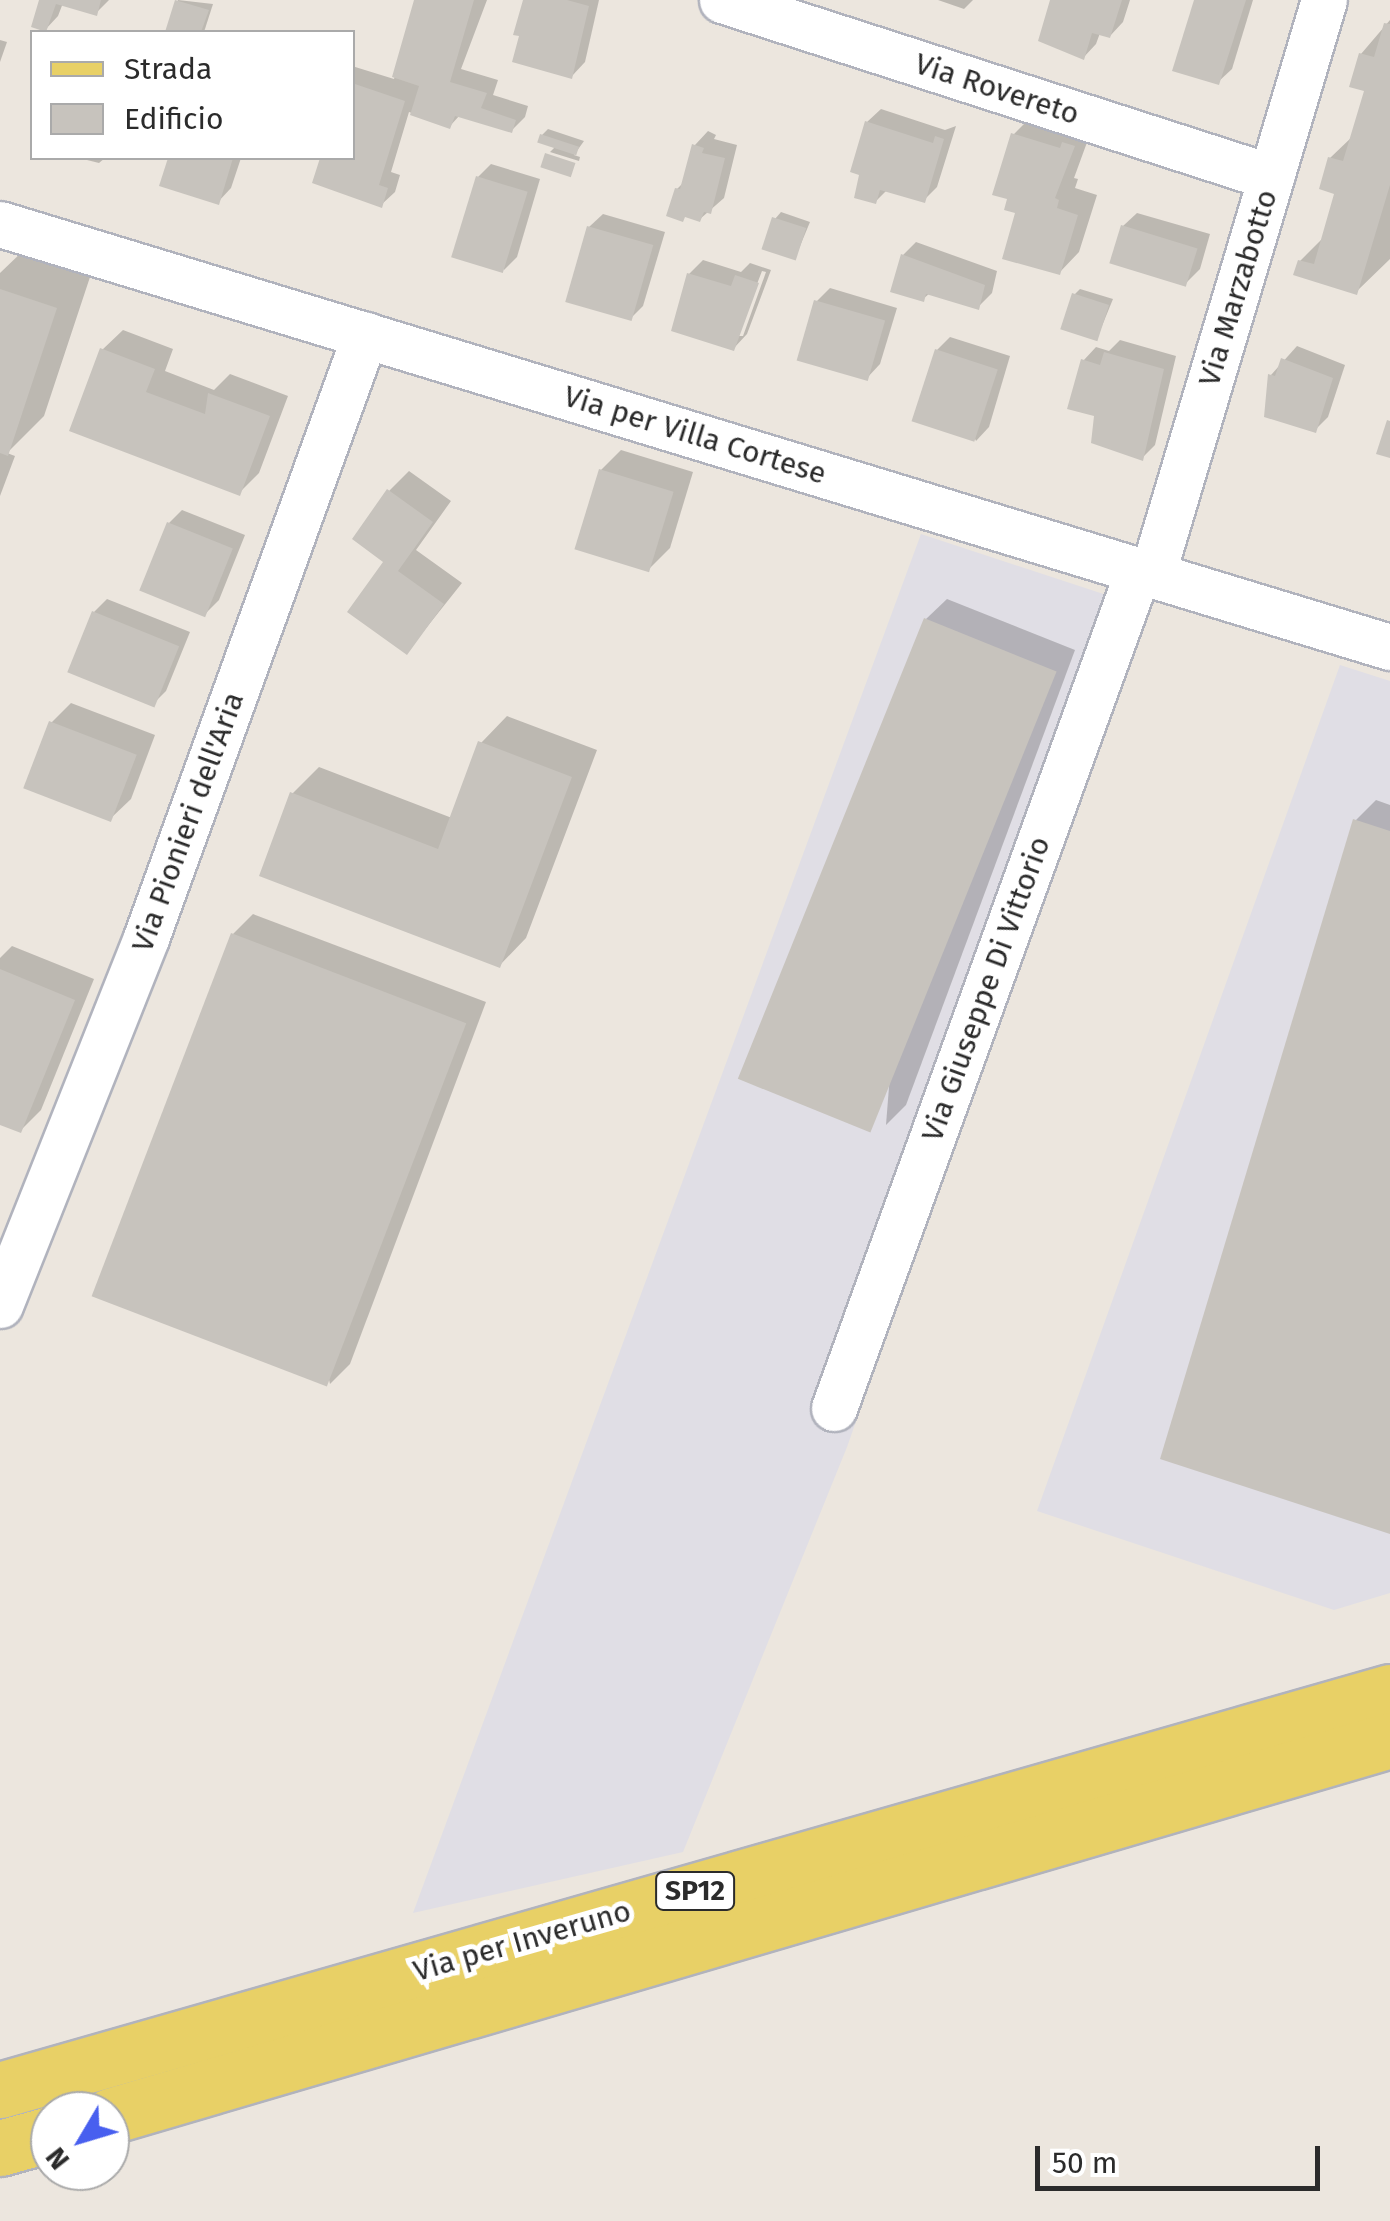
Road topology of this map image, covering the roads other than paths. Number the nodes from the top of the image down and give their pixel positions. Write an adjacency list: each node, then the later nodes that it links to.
1 (722, 0): 3 (street, Via Rovereto)
2 (1324, 0): 3 (street, Via Marzabotto)
3 (1271, 177): 6 (street, Via Marzabotto)
4 (0, 224): 5 (street, Via per Villa Cortese)
5 (365, 334): 6 (street, Via per Villa Cortese); 8 (street, Via Pionieri dell'Aria)
6 (1145, 573): 7 (street, Via per Villa Cortese); 9 (street, Via Giuseppe Di Vittorio)
7 (1390, 647)
8 (0, 1305)
9 (834, 1408)
10 (1390, 1692): 12 (main road, Via per Inveruno / SP12)
11 (1390, 1740): 15 (main road, Via per Inveruno / SP12)
12 (702, 1889): 13 (street); 14 (main road, Via per Inveruno / SP12)
13 (0, 2062)
14 (0, 2090)
15 (130, 2110)
16 (30, 2140): 17 (main road)
17 (0, 2148)

